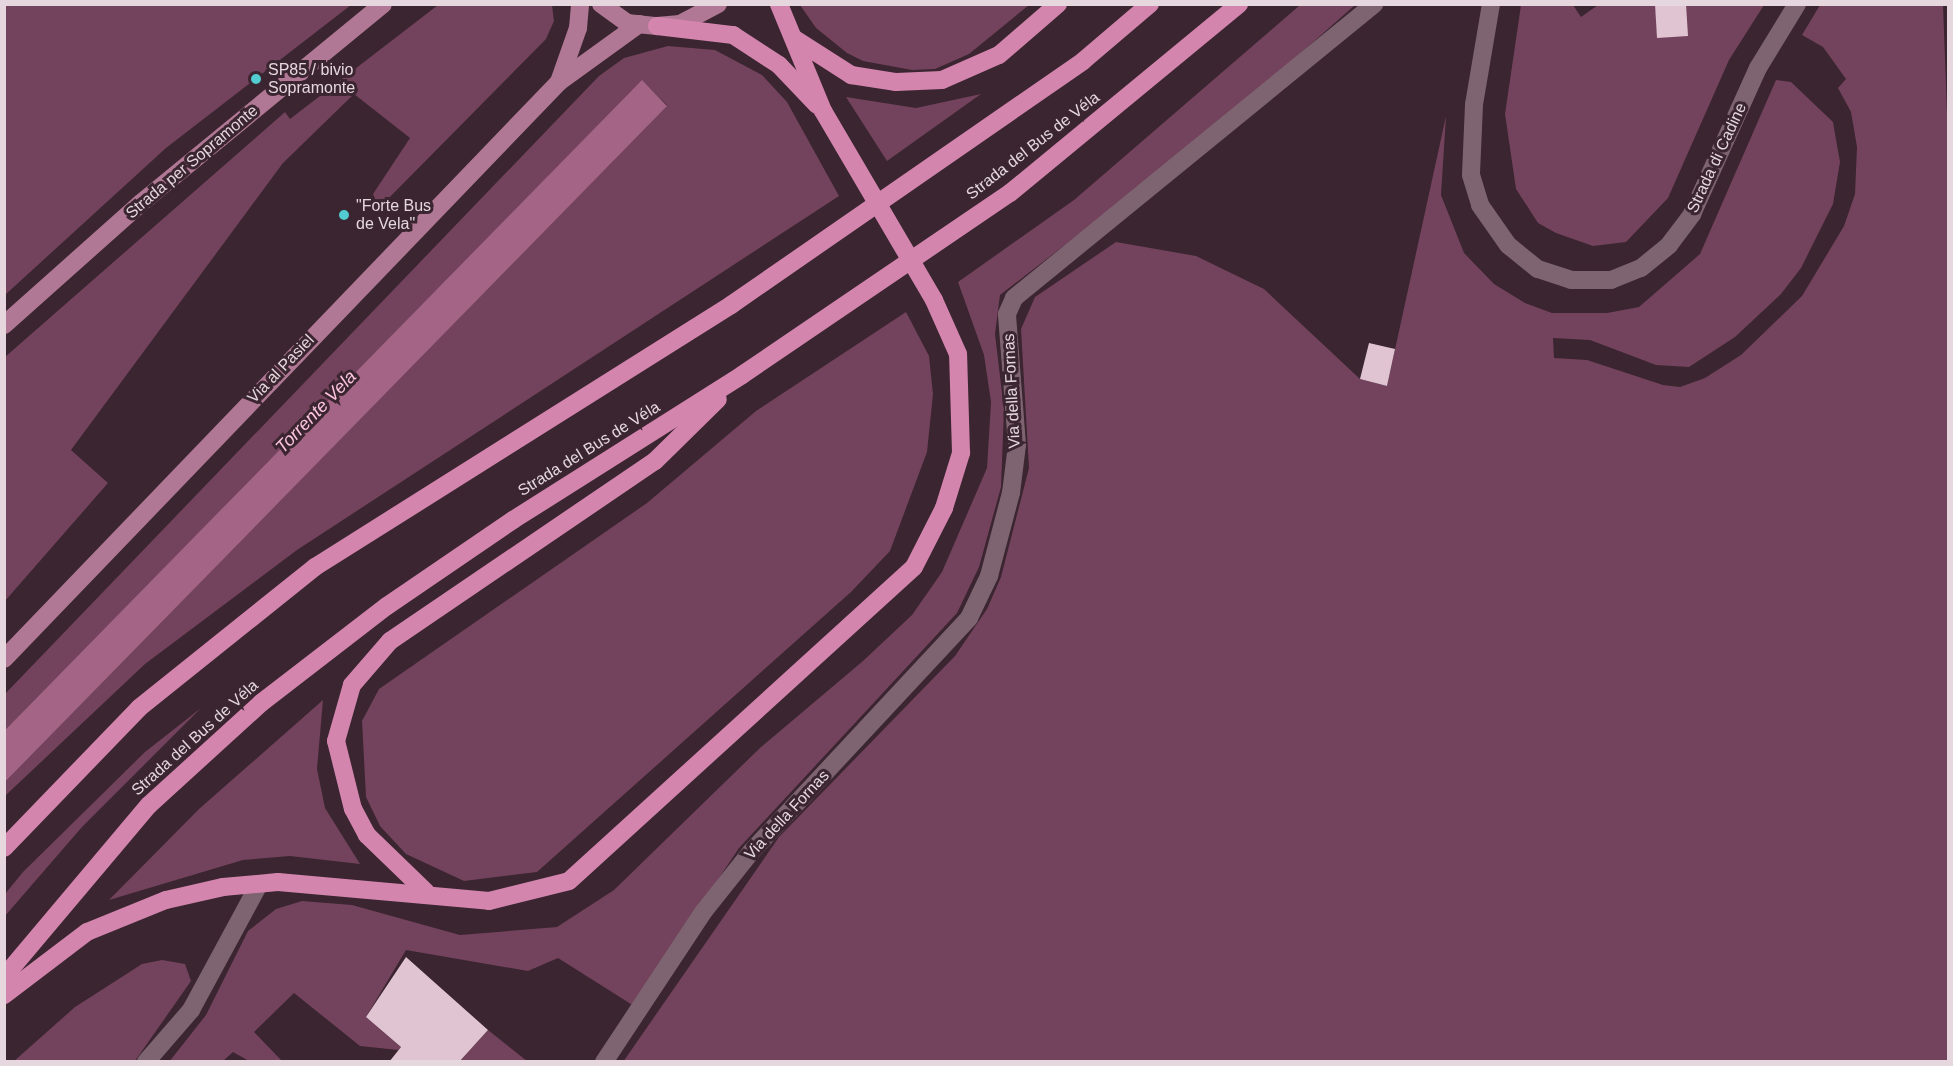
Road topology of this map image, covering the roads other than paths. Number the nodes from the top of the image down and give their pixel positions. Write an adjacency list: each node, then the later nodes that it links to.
1 (383, 4): 16 (main road, Strada per Sopramonte)
2 (580, 4): 14 (main road, Via al Pasiel)
3 (601, 4): 12 (main road)
4 (718, 4): 12 (main road)
5 (779, 4): 13 (highway)
6 (1058, 4): 13 (highway)
7 (1150, 4): 19 (highway)
8 (1239, 4): 17 (highway, Strada del Bus de Véla)
9 (1374, 4): 25 (street, Via della Fornas)
10 (1491, 4): 11 (street, Strada di Cadine)
11 (1797, 4)
12 (648, 25): 14 (main road, Via al Pasiel); 15 (highway)
13 (795, 39): 15 (highway)
14 (559, 82): 18 (main road, Via al Pasiel)
15 (823, 111): 21 (highway)
16 (4, 325)
17 (742, 375): 21 (highway); 22 (highway, Strada del Bus de Véla)
18 (4, 659)
19 (4, 848)
20 (259, 884): 21 (highway); 23 (highway); 24 (street)
21 (426, 892)
22 (4, 977)
23 (4, 995)
24 (146, 1062)
25 (604, 1062)

